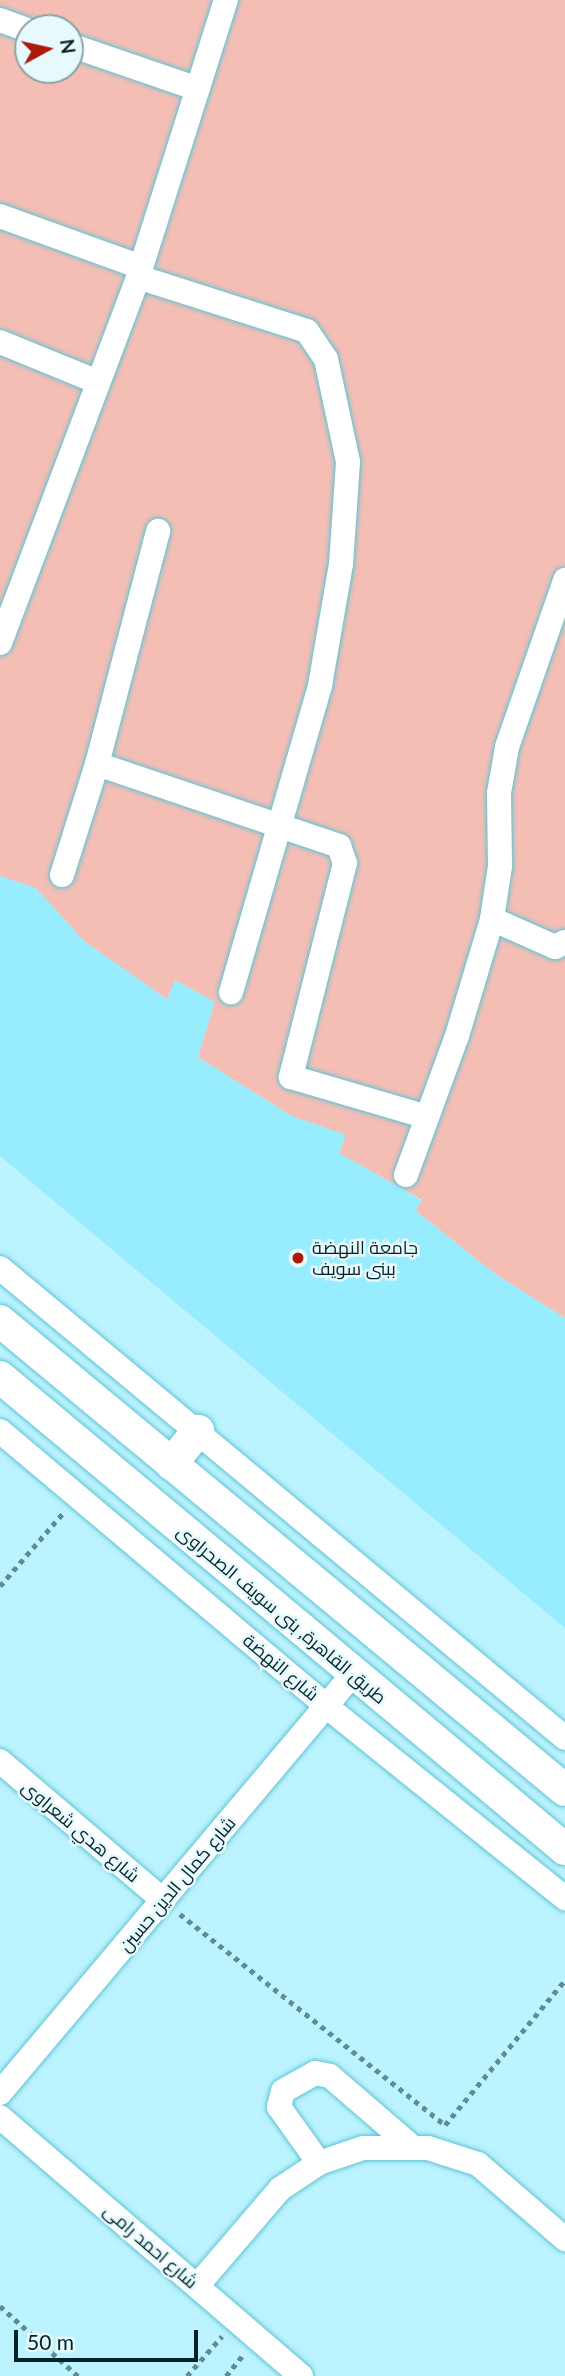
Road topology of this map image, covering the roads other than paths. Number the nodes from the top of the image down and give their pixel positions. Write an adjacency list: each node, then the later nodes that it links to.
1 (226, 0): 3 (street)
2 (84, 50): 3 (street)
3 (198, 89): 5 (street)
4 (0, 216): 5 (street)
5 (139, 272): 7 (street); 12 (street)
6 (0, 342): 7 (street)
7 (98, 382): 10 (street)
8 (158, 531): 11 (street)
9 (565, 580): 14 (street)
10 (0, 643)
11 (97, 764): 12 (street); 13 (street)
12 (282, 827): 16 (street); 17 (street)
13 (62, 876)
14 (492, 919): 15 (street); 17 (street)
15 (565, 942)
16 (231, 992)
17 (427, 1117): 18 (street)
18 (406, 1175)
19 (0, 1268): 23 (street)
20 (0, 1321): 24 (main road)
21 (0, 1377): 25 (main road, طريق القاهرة, بنى سويف الصحراوى)
22 (0, 1431): 26 (street, شارع النهضة)
23 (198, 1431): 24 (main road); 27 (street)
24 (171, 1464): 29 (main road)
25 (353, 1674): 26 (street, شارع كمال الدين حسين); 30 (main road, طريق القاهرة, بنى سويف الصحراوى)
26 (327, 1706): 31 (street, شارع النهضة); 32 (street, شارع كمال الدين حسين)
27 (565, 1738)
28 (0, 1761): 32 (street, شارع هدي شعراوى)
29 (565, 1790)
30 (565, 1849)
31 (565, 1898)
32 (163, 1900): 33 (street, شارع كمال الدين حسين)
33 (0, 2093)
34 (0, 2117): 38 (street, شارع احمد رامى)
35 (419, 2146): 36 (street); 36 (street); 37 (street)
36 (319, 2163): 38 (street)
37 (565, 2239)
38 (197, 2286): 39 (street, شارع احمد رامى)
39 (301, 2376)

